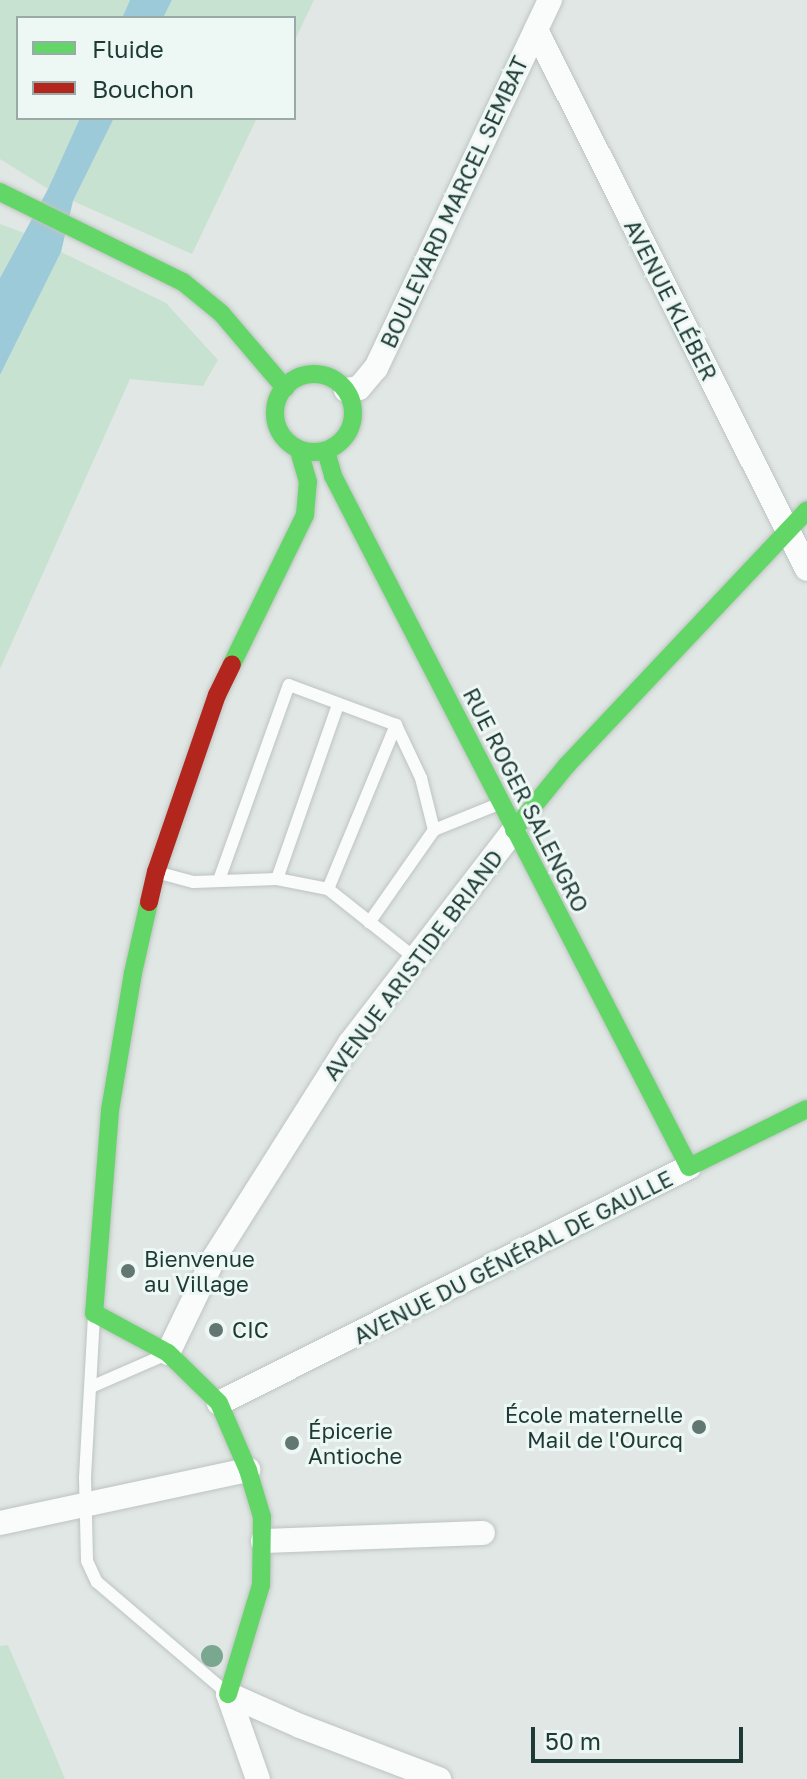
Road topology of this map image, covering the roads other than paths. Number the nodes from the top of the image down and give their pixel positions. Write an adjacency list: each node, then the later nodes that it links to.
1 (550, 0): 2 (street, BOULEVARD MARCEL SEMBAT)
2 (536, 30): 5 (street, BOULEVARD MARCEL SEMBAT); 9 (street, AVENUE KLÉBER)
3 (1, 193): 4 (street)
4 (285, 388): 5 (street); 6 (street)
5 (346, 390): 7 (street)
6 (299, 450): 7 (street); 16 (street)
7 (326, 451): 13 (street, RUE ROGER SALENGRO)
8 (807, 510): 9 (street, AVENUE ARISTIDE BRIAND)
9 (787, 528): 10 (street, AVENUE KLÉBER); 15 (street, AVENUE ARISTIDE BRIAND)
10 (807, 569)
11 (338, 705): 12 (lane); 17 (lane); 18 (lane)
12 (396, 725): 14 (lane); 19 (lane)
13 (501, 803): 14 (lane); 15 (street, RUE ROGER SALENGRO)
14 (434, 830): 20 (lane)
15 (514, 830): 21 (street, AVENUE ARISTIDE BRIAND); 23 (street, RUE ROGER SALENGRO)
16 (156, 872): 18 (lane); 24 (street)
17 (277, 879): 18 (lane); 19 (lane)
18 (219, 880)
19 (328, 889): 20 (lane)
20 (369, 923): 21 (lane)
21 (415, 958): 25 (street, AVENUE ARISTIDE BRIAND)
22 (807, 1109): 23 (street, AVENUE DU GÉNÉRAL DE GAULLE)
23 (689, 1167): 27 (street, AVENUE DU GÉNÉRAL DE GAULLE)
24 (94, 1313): 25 (street); 26 (lane)
25 (168, 1353): 26 (lane); 27 (street)
26 (91, 1387): 29 (lane)
27 (219, 1403): 28 (street)
28 (248, 1470): 29 (street); 32 (street)
29 (85, 1505): 30 (street); 33 (lane)
30 (0, 1523)
31 (483, 1533): 32 (street)
32 (263, 1541): 33 (street)
33 (228, 1694): 34 (street); 35 (street)
34 (258, 1779)
35 (439, 1779)

